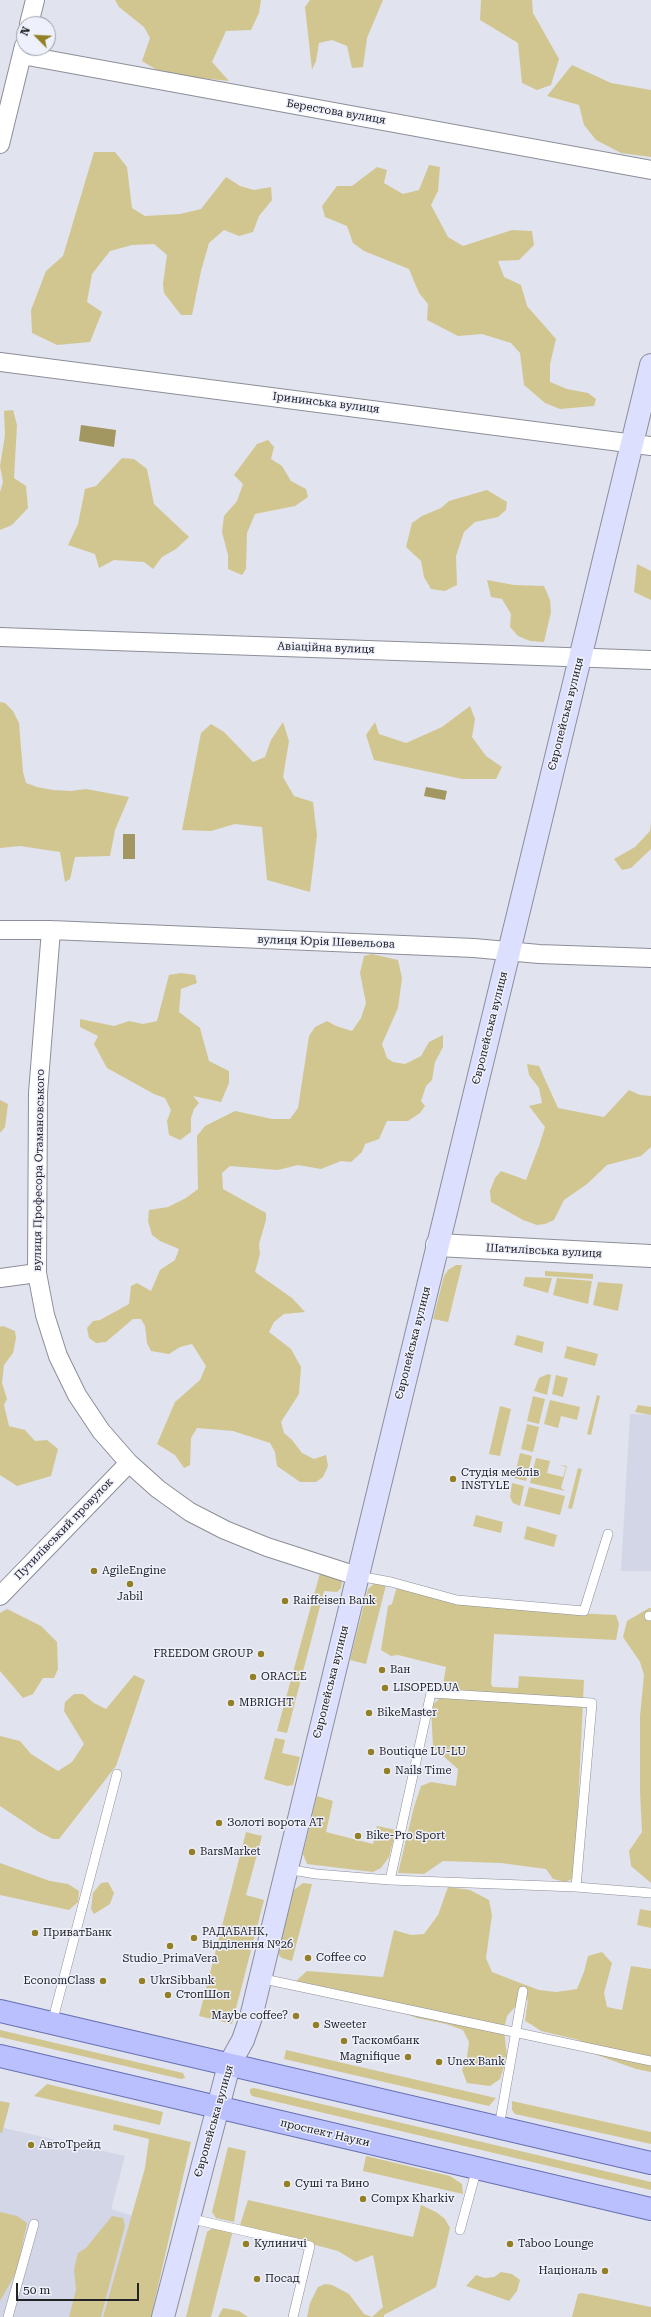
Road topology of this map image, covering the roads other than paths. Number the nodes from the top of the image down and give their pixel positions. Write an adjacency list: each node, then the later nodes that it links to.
1 (35, 0): 2 (street)
2 (31, 16)
3 (22, 56): 5 (street)
4 (54, 56): 6 (street, Берестова вулиця)
5 (0, 144)
6 (651, 170)
7 (0, 362): 9 (street, Ірининська вулиця)
8 (649, 378): 9 (main road, Європейська вулиця)
9 (642, 445): 11 (main road, Європейська вулиця)
10 (0, 636): 11 (street, Авіаційна вулиця)
11 (580, 656): 12 (street, Авіаційна вулиця); 15 (main road, Європейська вулиця)
12 (651, 660)
13 (0, 930): 14 (street, вулиця Юрія Шевельова)
14 (51, 930): 15 (street, вулиця Юрія Шевельова); 19 (street, вулиця Професора Отамановського)
15 (509, 951): 16 (street, вулиця Юрія Шевельова); 17 (main road, Європейська вулиця)
16 (651, 958)
17 (437, 1245): 18 (street, Шатилівська вулиця); 23 (main road, Європейська вулиця)
18 (651, 1256)
19 (37, 1273): 20 (street); 21 (street, вулиця Професора Отамановського)
20 (0, 1278)
21 (129, 1463): 23 (street, вулиця Професора Отамановського); 24 (street, Путилівський провулок)
22 (608, 1534): 23 (lane)
23 (357, 1576): 26 (main road, Європейська вулиця)
24 (0, 1596)
25 (117, 1774): 33 (lane)
26 (286, 1869): 27 (lane); 30 (main road, Європейська вулиця)
27 (390, 1880): 28 (lane); 28 (lane)
28 (576, 1887): 29 (lane)
29 (651, 1893)
30 (260, 1978): 34 (lane); 37 (main road, Європейська вулиця)
31 (523, 1991): 34 (lane)
32 (0, 2011): 33 (main road)
33 (52, 2023): 37 (main road)
34 (517, 2031): 36 (lane); 39 (lane)
35 (0, 2056): 38 (main road, проспект Науки)
36 (651, 2061)
37 (229, 2065): 38 (main road, Європейська вулиця); 39 (main road)
38 (216, 2108): 41 (main road, проспект Науки); 43 (main road, Європейська вулиця)
39 (499, 2127): 40 (main road)
40 (651, 2163)
41 (477, 2168): 42 (main road, проспект Науки); 45 (lane)
42 (651, 2209)
43 (187, 2218): 47 (main road, Європейська вулиця); 48 (lane)
44 (34, 2224): 46 (lane)
45 (460, 2230)
46 (8, 2317)
47 (163, 2317)
48 (293, 2317)

